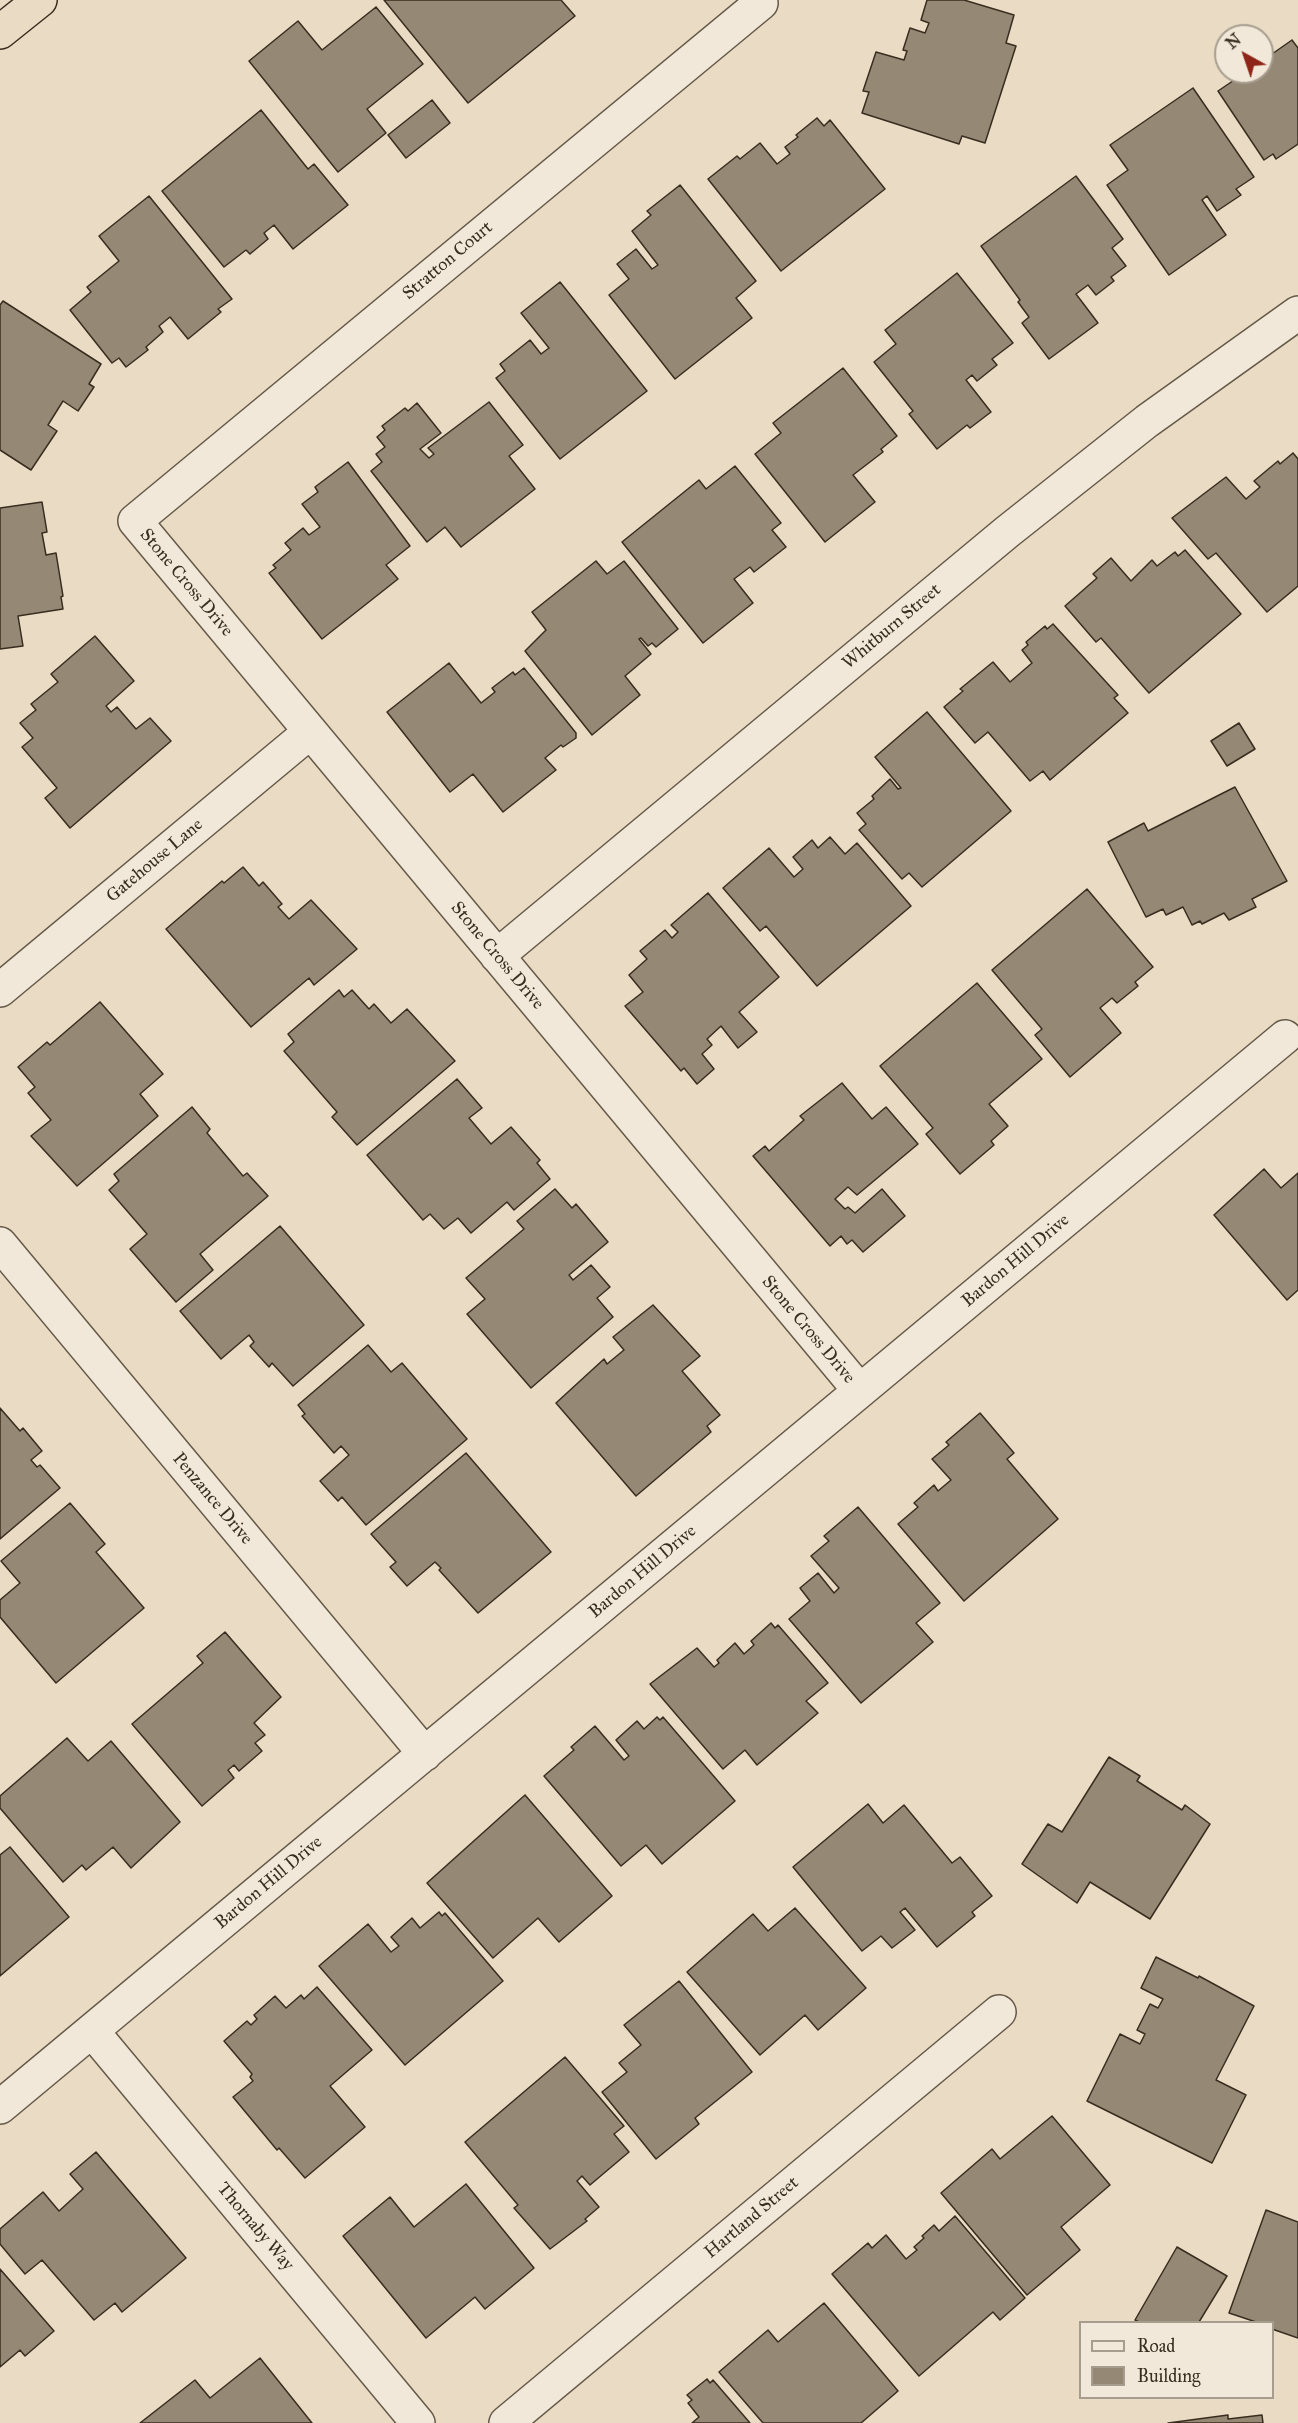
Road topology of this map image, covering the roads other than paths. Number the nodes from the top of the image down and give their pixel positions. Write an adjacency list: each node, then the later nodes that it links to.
1 (40, 0): 3 (highway)
2 (761, 3): 5 (street, Stratton Court)
3 (0, 32)
4 (1298, 313): 7 (street, Whitburn Street)
5 (135, 521): 6 (street, Stone Cross Drive)
6 (310, 732): 7 (street, Stone Cross Drive); 8 (street, Gatehouse Lane)
7 (497, 956): 11 (street, Stone Cross Drive)
8 (0, 990)
9 (1285, 1037): 11 (street, Bardon Hill Drive)
10 (0, 1244): 12 (street, Penzance Drive)
11 (860, 1391): 12 (street, Bardon Hill Drive)
12 (424, 1754): 14 (street, Bardon Hill Drive)
13 (999, 2012): 17 (street, Hartland Street)
14 (92, 2031): 15 (street, Bardon Hill Drive); 16 (street, Thornaby Way)
15 (0, 2107)
16 (418, 2423)
17 (506, 2423)

